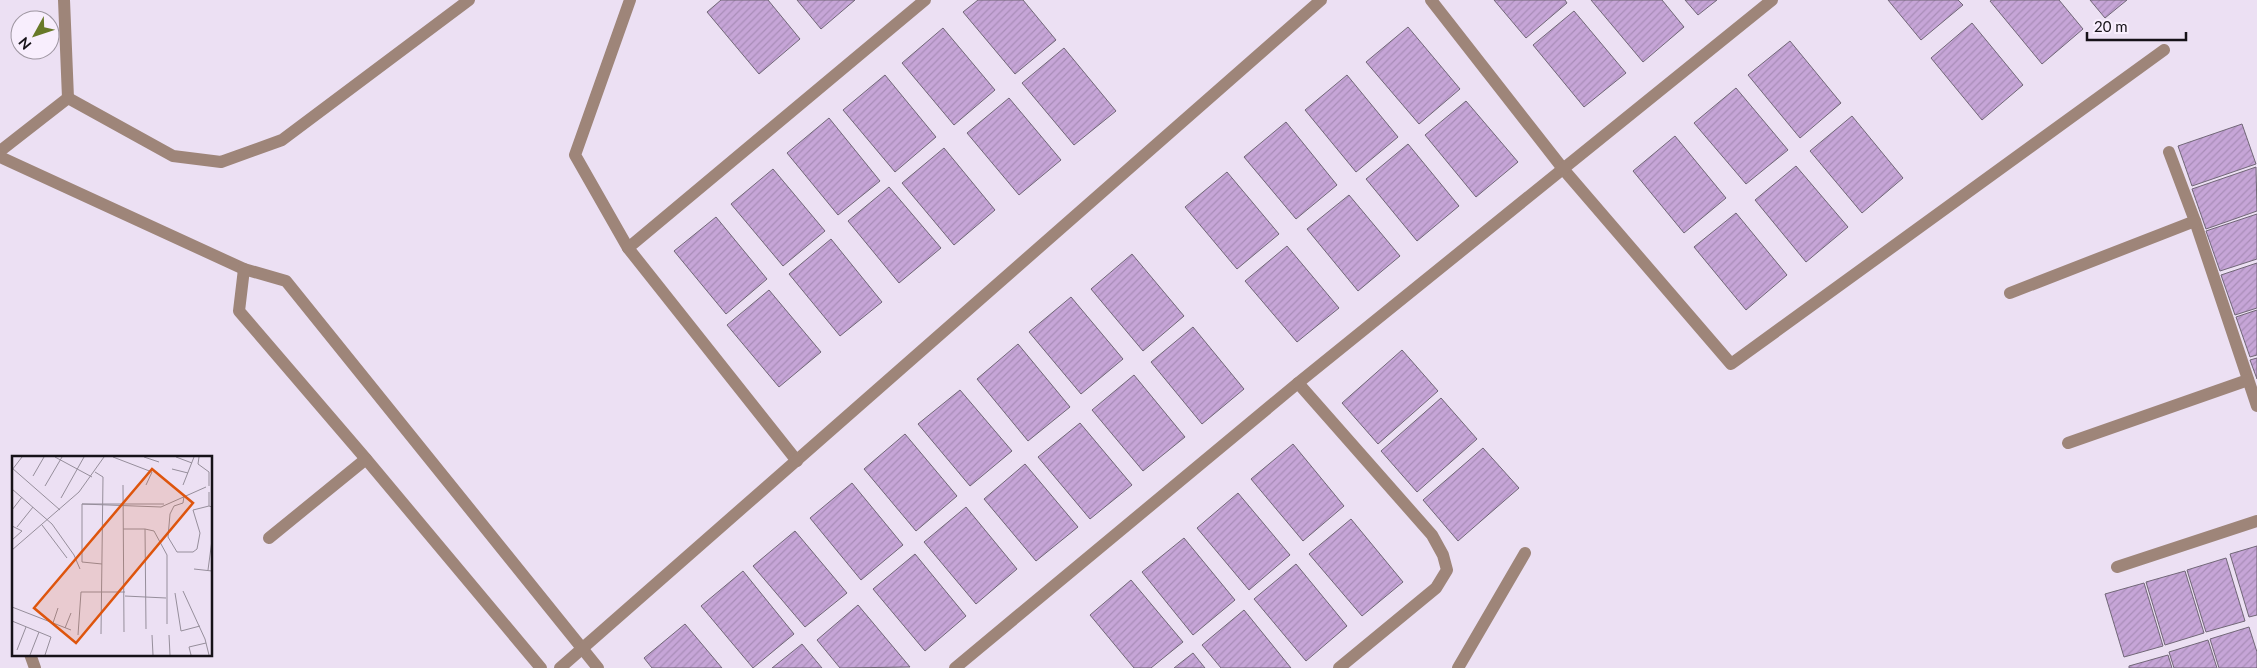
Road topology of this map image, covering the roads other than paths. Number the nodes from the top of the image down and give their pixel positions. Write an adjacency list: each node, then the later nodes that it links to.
1 (64, 0): 9 (street)
2 (469, 0): 9 (street)
3 (630, 0): 15 (street)
4 (924, 0): 15 (street)
5 (1322, 0): 23 (street)
6 (1431, 0): 13 (street)
7 (1772, 0): 13 (street)
8 (2164, 50): 13 (street)
9 (68, 98): 10 (street)
10 (0, 151)
11 (2169, 152): 14 (street)
12 (0, 157): 16 (street)
13 (1564, 170): 19 (street)
14 (2195, 221): 17 (street); 18 (street)
15 (628, 248): 23 (street)
16 (244, 269): 22 (street); 28 (street)
17 (2010, 293)
18 (2248, 380): 20 (street); 21 (street)
19 (1298, 383): 34 (street); 35 (street)
20 (2257, 406)
21 (2068, 443)
22 (366, 459): 25 (street); 31 (street)
23 (797, 460): 28 (street)
24 (2257, 521): 27 (street)
25 (269, 538)
26 (1525, 553): 36 (street)
27 (2117, 567)
28 (582, 648): 32 (street); 33 (street)
29 (31, 656): 30 (street)
30 (35, 668)
31 (542, 668)
32 (560, 668)
33 (598, 668)
34 (955, 668)
35 (1340, 668)
36 (1458, 668)

